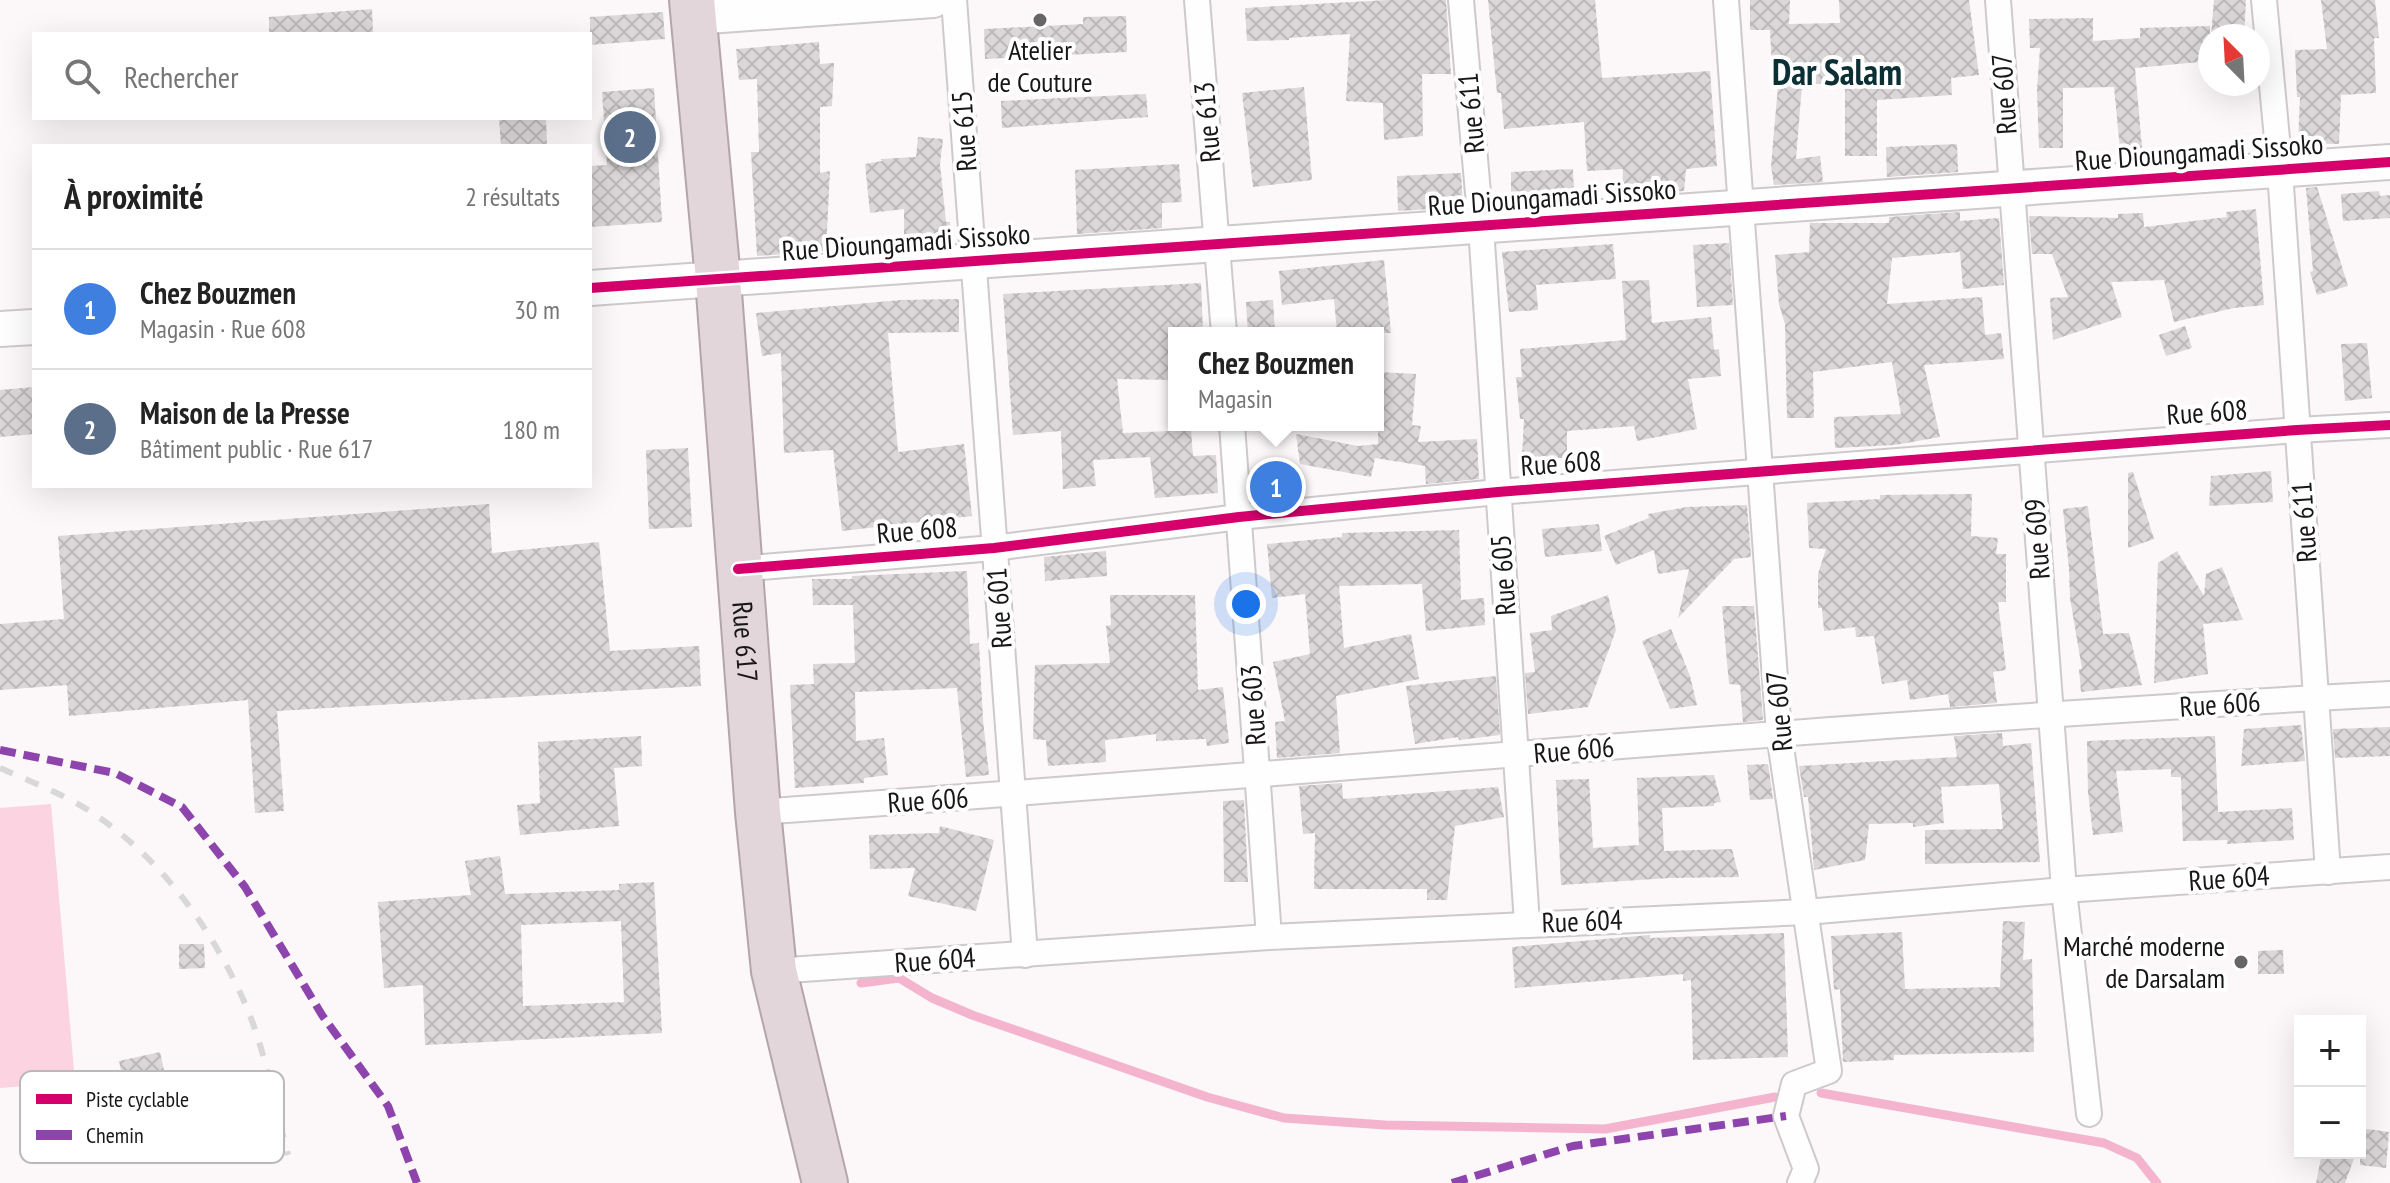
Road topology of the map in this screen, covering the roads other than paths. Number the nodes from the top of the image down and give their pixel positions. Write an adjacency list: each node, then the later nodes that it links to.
1 (933, 0): 8 (street)
2 (954, 0): 15 (street, Rue 615)
3 (1197, 0): 14 (street, Rue 613)
4 (1461, 0): 13 (street, Rue 611)
5 (1726, 0): 12 (street)
6 (1998, 0): 11 (street, Rue 607)
7 (2264, 0): 10 (street)
8 (693, 8): 16 (highway, Rue 617)
9 (2390, 162): 10 (street, Rue Dioungamadi Sissoko)
10 (2280, 171): 11 (street, Rue Dioungamadi Sissoko); 22 (street, Rue 611)
11 (2010, 188): 12 (street, Rue Dioungamadi Sissoko); 24 (street, Rue 609)
12 (1740, 208): 13 (street, Rue Dioungamadi Sissoko); 25 (street, Rue 607)
13 (1481, 227): 14 (street, Rue Dioungamadi Sissoko); 26 (street, Rue 605)
14 (1217, 244): 15 (street, Rue Dioungamadi Sissoko); 19 (street)
15 (973, 261): 16 (street, Rue Dioungamadi Sissoko); 28 (street, Rue 601)
16 (718, 279): 17 (street, Rue Dioungamadi Sissoko); 29 (highway, Rue 617)
17 (592, 288)
18 (32, 327): 20 (street)
19 (1224, 327)
20 (0, 329)
21 (2390, 425): 22 (street, Rue 608)
22 (2297, 430): 24 (street, Rue 608); 31 (street, Rue 611)
23 (1232, 431): 27 (street, Rue 603)
24 (2031, 450): 25 (street, Rue 608); 32 (street, Rue 609)
25 (1760, 473): 26 (street, Rue 608); 33 (street, Rue 607)
26 (1498, 492): 27 (street, Rue 608); 34 (street, Rue 605)
27 (1239, 517): 28 (street, Rue 608); 35 (street, Rue 603)
28 (994, 548): 29 (street, Rue 608); 36 (street, Rue 601)
29 (738, 569): 37 (highway, Rue 617)
30 (2390, 694): 31 (street, Rue 606)
31 (2316, 698): 32 (street, Rue 606); 39 (street, Rue 611)
32 (2051, 715): 33 (street, Rue 606); 40 (street, Rue 609)
33 (1779, 734): 34 (street, Rue 606); 41 (street, Rue 607)
34 (1515, 755): 35 (street, Rue 606); 42 (street, Rue 605)
35 (1258, 775): 36 (street, Rue 606); 43 (street, Rue 603)
36 (1013, 794): 37 (street, Rue 606); 44 (street, Rue 601)
37 (758, 812): 45 (highway, Rue 617)
38 (2390, 867): 39 (street, Rue 604)
39 (2328, 872): 40 (street, Rue 604)
40 (2064, 890): 41 (street, Rue 604); 46 (street, Rue 609)
41 (1806, 912): 42 (street, Rue 604); 48 (street, Rue 607)
42 (1527, 924): 43 (street, Rue 604)
43 (1269, 937): 44 (street, Rue 604)
44 (1025, 955): 45 (street, Rue 604)
45 (774, 971): 47 (highway, Rue 617)
46 (2089, 1114)
47 (825, 1183)
48 (1800, 1183)

